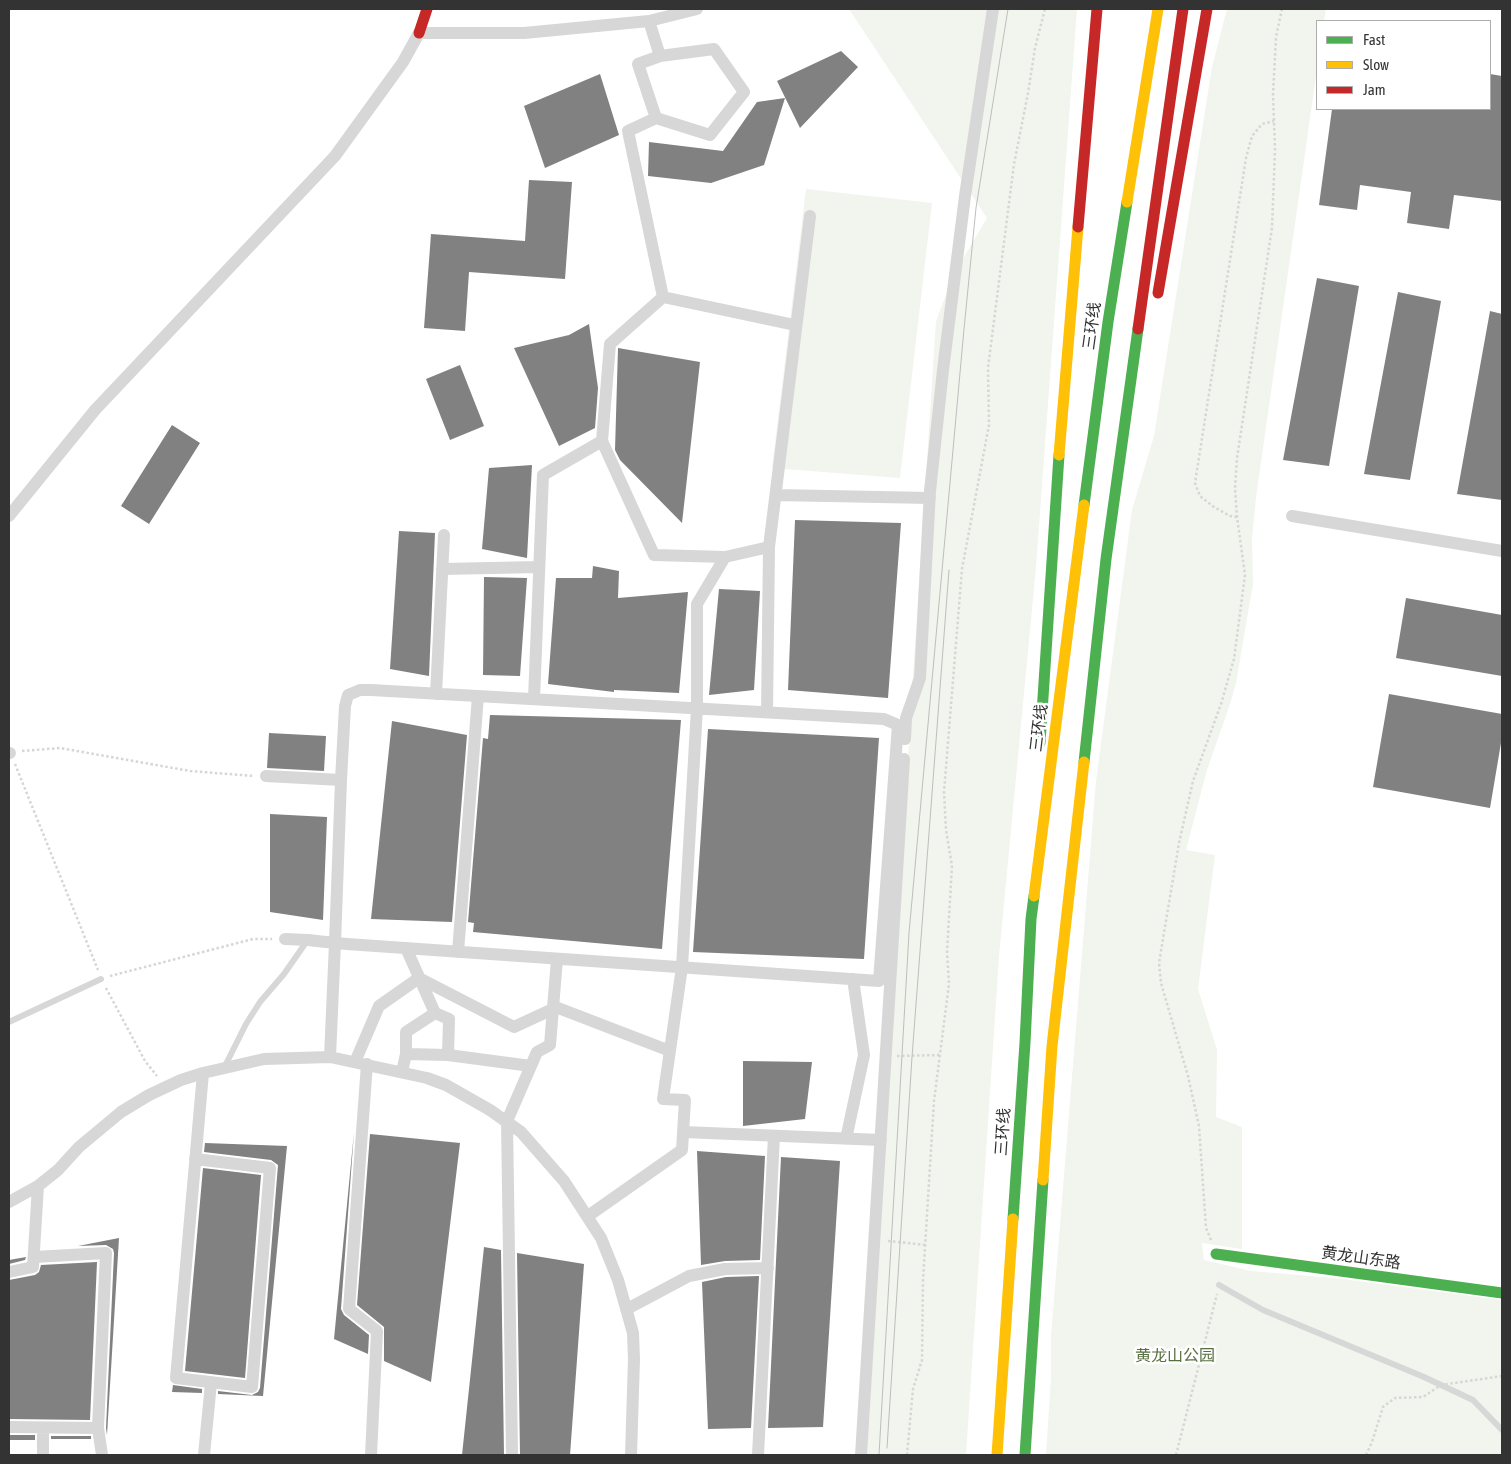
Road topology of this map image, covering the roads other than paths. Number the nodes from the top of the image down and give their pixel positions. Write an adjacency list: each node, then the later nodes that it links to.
1 (427, 9): 10 (main road)
2 (698, 9): 9 (street)
3 (992, 9): 21 (street)
4 (1097, 9): 36 (main road)
5 (1158, 9): 40 (main road, 三环线)
6 (1183, 9): 24 (main road)
7 (1208, 9): 12 (main road)
8 (1213, 9): 12 (main road)
9 (649, 21): 10 (street); 11 (street)
10 (419, 33): 22 (street)
11 (660, 56): 13 (street); 13 (street)
12 (1199, 57): 16 (main road)
13 (656, 118): 15 (street)
14 (810, 216): 20 (street)
15 (664, 297): 17 (street); 19 (street)
16 (1156, 303)
17 (790, 324)
18 (1135, 438): 24 (main road)
19 (602, 442): 28 (street); 29 (street)
20 (776, 495): 21 (street); 26 (street)
21 (930, 498): 58 (street)
22 (9, 516)
23 (1292, 516): 27 (street)
24 (1109, 534): 95 (main road)
25 (444, 536): 30 (street)
26 (769, 547): 28 (street); 35 (street)
27 (1502, 552)
28 (725, 557): 34 (street)
29 (540, 567): 30 (street); 33 (street)
30 (442, 569): 31 (street)
31 (436, 694): 32 (street); 39 (street)
32 (478, 696): 33 (street); 45 (street)
33 (534, 699): 34 (street)
34 (697, 708): 35 (street); 47 (street)
35 (767, 712): 50 (street)
36 (1040, 750)
37 (1038, 770): 40 (main road)
38 (266, 776): 39 (street)
39 (341, 780): 43 (street)
40 (1031, 919): 94 (main road, 三环线)
41 (285, 939): 42 (street)
42 (308, 940): 43 (street); 62 (lane)
43 (335, 943): 44 (street); 59 (street)
44 (406, 948): 45 (street); 49 (street)
45 (458, 952): 46 (street)
46 (557, 959): 47 (street); 51 (street)
47 (682, 967): 50 (street); 54 (street)
48 (101, 978): 53 (lane)
49 (419, 978): 51 (street); 52 (street); 60 (street)
50 (853, 979): 57 (street)
51 (553, 1007): 54 (street); 61 (street)
52 (435, 1013): 55 (street); 56 (street)
53 (9, 1022)
54 (670, 1051): 66 (street)
55 (406, 1054): 56 (street); 63 (street)
56 (448, 1055): 61 (street)
57 (864, 1055): 58 (street); 68 (street)
58 (886, 1056): 69 (street)
59 (330, 1057): 60 (street); 62 (street)
60 (361, 1063): 63 (street); 89 (street)
61 (531, 1066): 65 (street)
62 (224, 1068): 64 (street)
63 (402, 1072): 65 (street)
64 (203, 1073): 70 (street); 71 (street)
65 (507, 1121): 73 (street); 90 (street)
66 (683, 1132): 67 (street); 73 (street)
67 (774, 1136): 68 (street); 76 (street)
68 (846, 1139): 69 (street)
69 (881, 1140): 93 (street)
70 (195, 1159): 81 (street); 81 (street)
71 (38, 1186): 72 (street); 75 (street)
72 (9, 1202)
73 (588, 1216): 80 (street)
74 (1216, 1254): 79 (main road, 黄龙山东路)
75 (34, 1257): 77 (street); 84 (street)
76 (768, 1268): 80 (street); 92 (street)
77 (9, 1272)
78 (1219, 1284): 85 (lane)
79 (1502, 1294)
80 (627, 1309): 91 (street)
81 (211, 1383): 88 (street)
82 (9, 1427): 83 (street)
83 (43, 1428): 84 (street); 86 (street)
84 (98, 1428): 87 (street)
85 (1502, 1430)
86 (43, 1455)
87 (102, 1455)
88 (204, 1455)
89 (371, 1455)
90 (512, 1455)
91 (631, 1455)
92 (758, 1455)
93 (861, 1455)
94 (997, 1455)
95 (1025, 1455)

